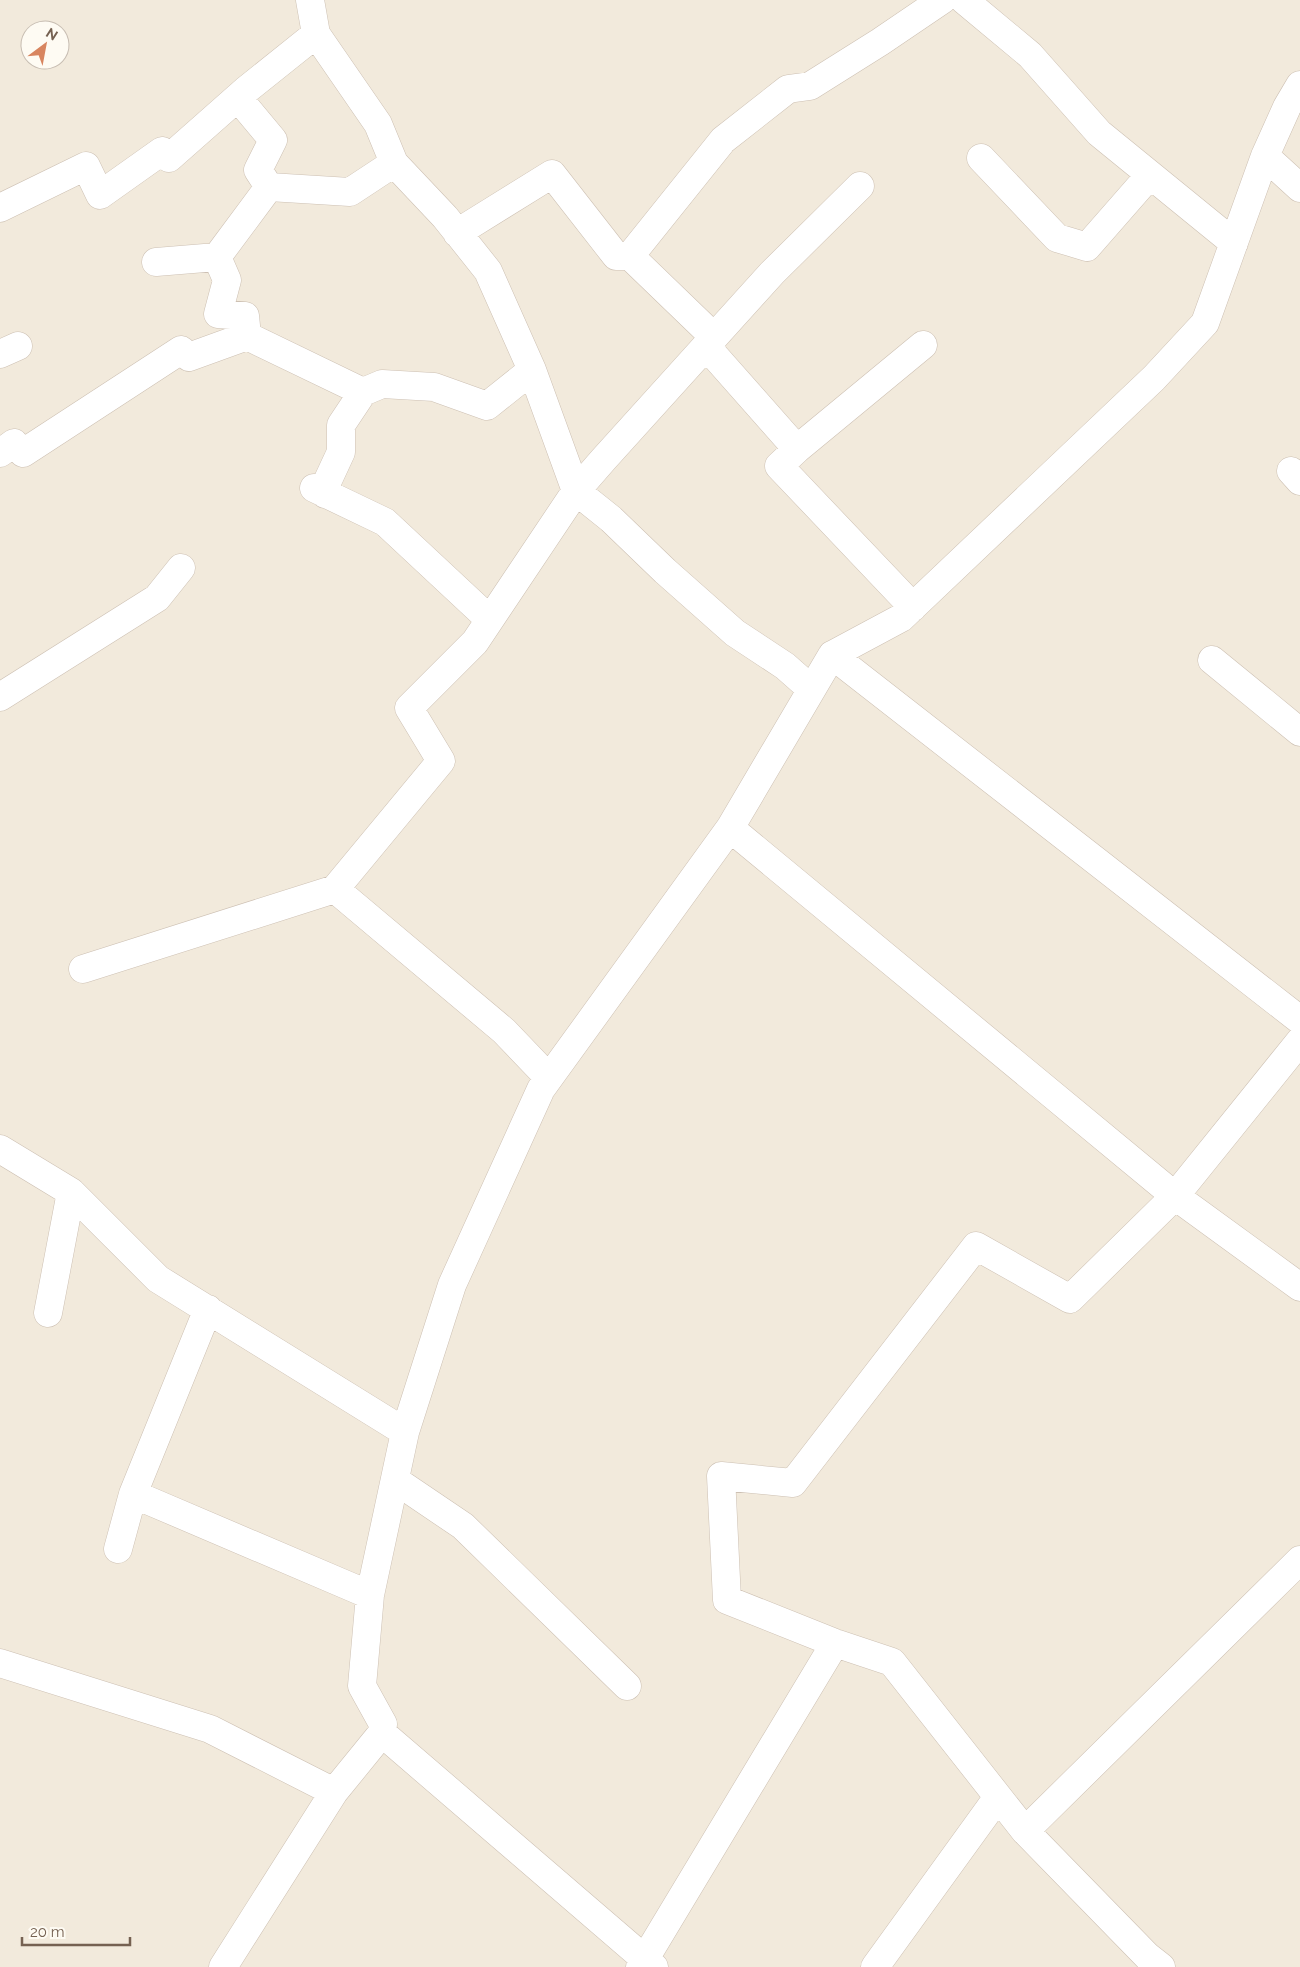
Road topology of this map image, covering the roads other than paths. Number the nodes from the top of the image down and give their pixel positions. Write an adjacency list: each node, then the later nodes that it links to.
1 (310, 0): 4 (street)
2 (942, 0): 17 (street)
3 (964, 0): 10 (street)
4 (316, 34): 6 (street); 9 (street)
5 (1300, 85): 7 (street)
6 (238, 98): 12 (street); 14 (street)
7 (1265, 156): 13 (street); 16 (street)
8 (981, 158): 10 (street)
9 (394, 163): 12 (street); 15 (street)
10 (1150, 175): 16 (street)
11 (860, 186): 21 (street)
12 (269, 187): 18 (street)
13 (1300, 188)
14 (0, 208)
15 (457, 233): 17 (street); 23 (street)
16 (1234, 243): 29 (street)
17 (630, 256): 21 (street)
18 (217, 257): 19 (street); 20 (street)
19 (156, 262)
20 (247, 336): 24 (street); 26 (street)
21 (710, 342): 25 (street); 27 (street)
22 (923, 345): 25 (street)
23 (532, 370): 24 (street); 27 (street)
24 (363, 392): 30 (street)
25 (797, 449): 29 (street)
26 (0, 453)
27 (576, 491): 30 (street); 33 (street)
28 (181, 568): 34 (street)
29 (913, 607): 31 (street)
30 (489, 620): 37 (street)
31 (832, 655): 33 (street); 39 (street)
32 (1212, 660): 35 (street)
33 (811, 689): 36 (street)
34 (0, 697)
35 (1299, 730)
36 (730, 828): 41 (street); 44 (street)
37 (335, 889): 38 (street); 41 (street)
38 (83, 969)
39 (1300, 1020)
40 (1300, 1041): 44 (street)
41 (549, 1078): 48 (street)
42 (0, 1149): 43 (street)
43 (71, 1192): 46 (street); 47 (street)
44 (1174, 1196): 45 (street); 54 (street)
45 (1300, 1287)
46 (208, 1309): 48 (street); 50 (street)
47 (48, 1313)
48 (405, 1432): 49 (street)
49 (395, 1480): 53 (street); 56 (street)
50 (133, 1494): 51 (street); 53 (street)
51 (118, 1549)
52 (1300, 1560): 60 (street)
53 (370, 1595): 57 (street)
54 (834, 1643): 59 (street); 62 (street)
55 (0, 1663): 58 (street)
56 (627, 1686)
57 (382, 1733): 58 (street); 62 (street)
58 (334, 1792): 63 (street)
59 (998, 1797): 60 (street); 64 (street)
60 (1025, 1831): 61 (street)
61 (1150, 1963)
62 (646, 1964)
63 (223, 1967)
64 (875, 1967)

